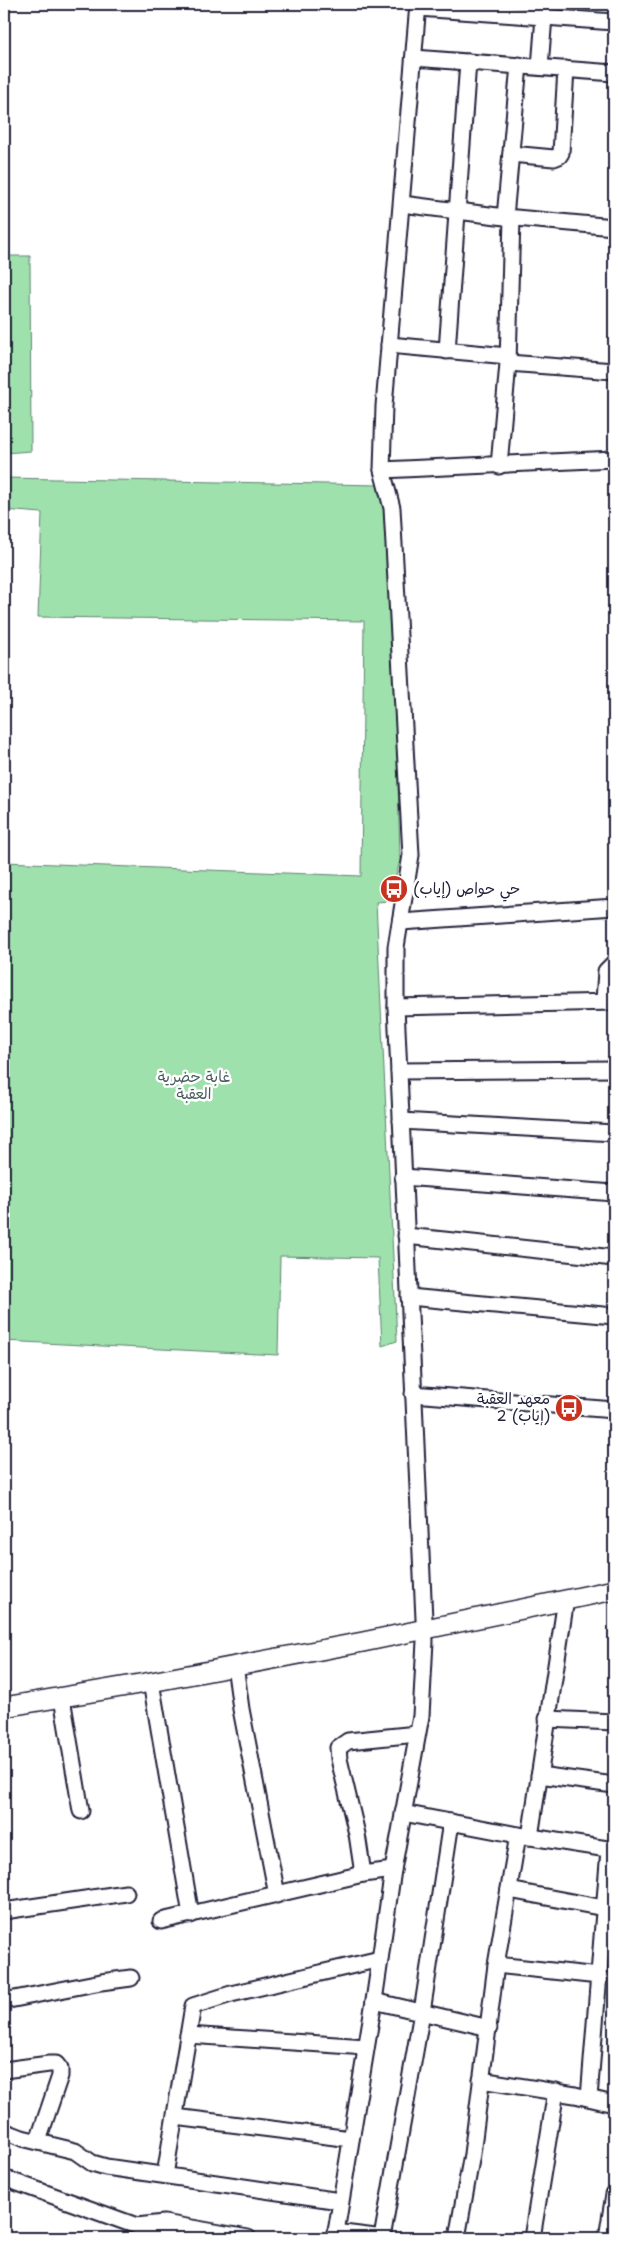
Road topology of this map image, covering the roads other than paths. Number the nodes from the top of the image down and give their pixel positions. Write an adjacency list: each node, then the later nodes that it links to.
1 (418, 6): 2 (street); 4 (street)
2 (545, 11): 3 (street); 7 (street)
3 (614, 22)
4 (414, 58): 5 (street); 11 (street)
5 (468, 62): 6 (street); 12 (street)
6 (519, 65): 7 (street); 10 (street)
7 (540, 67): 8 (street)
8 (566, 69): 9 (street); 10 (street)
9 (614, 73)
10 (510, 154): 13 (street)
11 (402, 204): 12 (street); 15 (street)
12 (457, 211): 13 (street); 16 (street)
13 (509, 217): 14 (street); 17 (street)
14 (614, 227)
15 (389, 345): 16 (street); 21 (street)
16 (447, 351): 17 (street)
17 (508, 360): 18 (street); 20 (street)
18 (614, 371)
19 (614, 459): 20 (street)
20 (499, 466): 21 (street)
21 (382, 470): 23 (street)
22 (614, 907): 23 (street)
23 (400, 922): 26 (street)
24 (614, 962): 25 (street)
25 (609, 1001): 26 (street)
26 (396, 1007): 28 (street)
27 (614, 1069): 28 (street)
28 (398, 1071): 29 (street)
29 (401, 1122): 30 (street); 31 (street)
30 (614, 1134)
31 (404, 1177): 32 (street); 33 (street)
32 (614, 1193)
33 (406, 1236): 34 (street); 35 (street)
34 (614, 1258)
35 (409, 1297): 36 (street); 37 (street)
36 (614, 1316)
37 (413, 1394): 38 (street); 41 (street)
38 (614, 1410)
39 (614, 1590): 40 (street)
40 (566, 1599): 41 (street); 46 (street)
41 (425, 1629): 42 (street); 48 (street)
42 (235, 1666): 43 (street); 60 (street)
43 (151, 1682): 44 (street); 63 (street)
44 (62, 1698): 45 (street); 51 (street)
45 (4, 1707)
46 (547, 1719): 47 (street); 49 (street)
47 (614, 1722)
48 (417, 1734): 52 (street); 57 (street)
49 (538, 1775): 50 (street); 54 (street)
50 (614, 1785)
51 (81, 1811)
52 (403, 1813): 53 (street); 56 (street)
53 (451, 1822): 54 (street); 71 (street)
54 (524, 1836): 55 (street); 58 (street)
55 (612, 1850): 61 (street)
56 (392, 1870): 57 (street); 65 (street)
57 (363, 1874): 60 (street)
58 (509, 1890): 61 (street); 66 (street)
59 (126, 1893): 62 (street)
60 (277, 1895): 63 (street)
61 (604, 1908): 67 (street)
62 (4, 1912)
63 (191, 1915): 64 (street)
64 (161, 1921)
65 (380, 1959): 69 (street); 73 (street)
66 (496, 1965): 67 (street); 72 (street)
67 (599, 1976): 78 (street)
68 (131, 1978): 70 (street)
69 (374, 2001): 71 (street); 74 (street)
70 (4, 2002)
71 (422, 2012): 72 (street); 92 (street)
72 (489, 2028): 76 (street)
73 (188, 2035): 74 (street); 80 (street)
74 (366, 2047): 82 (street)
75 (4, 2070): 83 (street)
76 (481, 2080): 77 (street); 93 (street)
77 (556, 2092): 78 (street); 94 (street)
78 (589, 2098): 79 (street)
79 (614, 2104)
80 (175, 2117): 82 (street); 84 (street)
81 (4, 2131): 83 (street)
82 (351, 2139): 87 (street)
83 (38, 2141): 84 (street)
84 (165, 2175): 87 (street)
85 (4, 2178): 88 (street)
86 (614, 2194): 95 (street)
87 (340, 2201): 89 (street)
88 (137, 2226): 90 (street); 91 (street)
89 (335, 2235): 92 (street)
90 (170, 2238)
91 (248, 2238)
92 (383, 2238)
93 (457, 2238)
94 (532, 2238)
95 (608, 2238)

